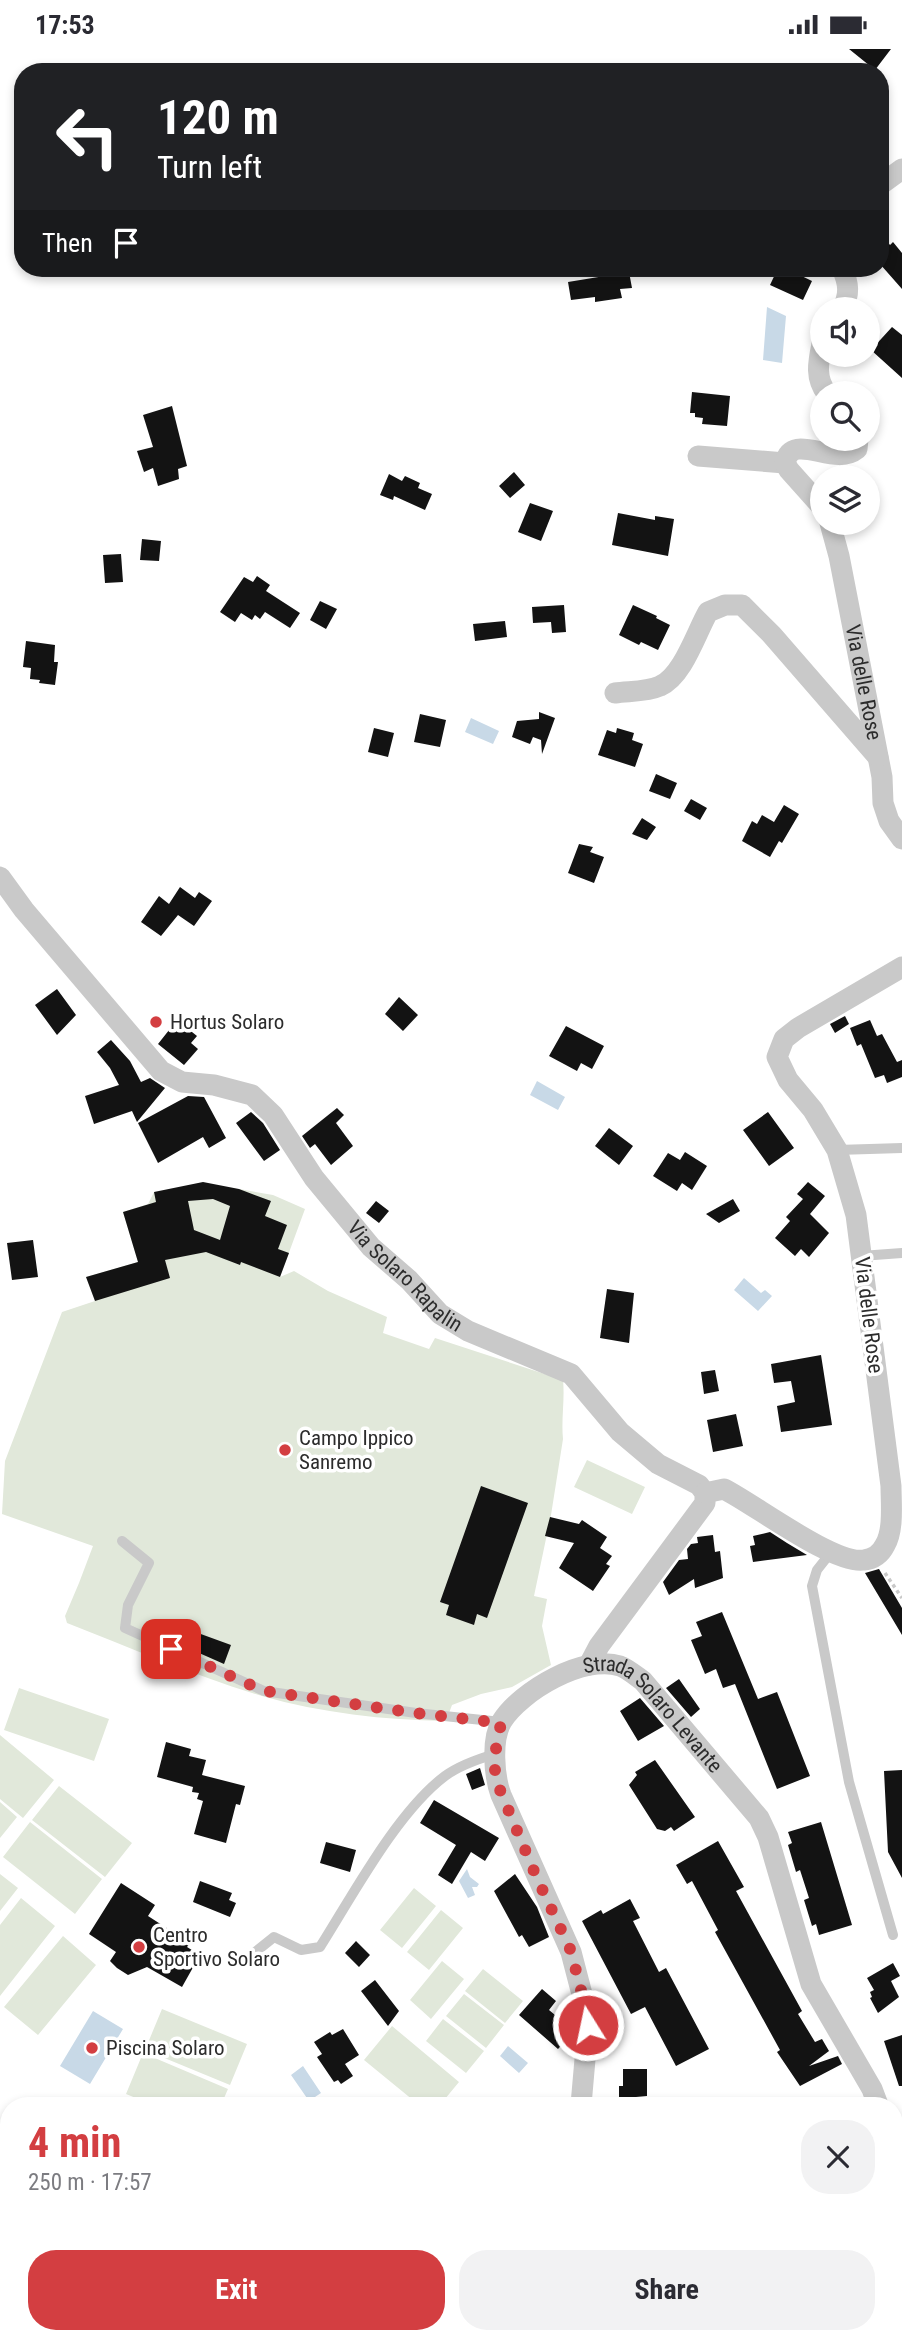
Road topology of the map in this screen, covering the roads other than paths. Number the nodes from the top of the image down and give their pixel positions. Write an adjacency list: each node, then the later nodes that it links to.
1 (846, 277): 2 (street)
2 (848, 297)
3 (810, 450): 7 (street)
4 (815, 451): 5 (street)
5 (854, 451)
6 (698, 456): 7 (street)
7 (785, 463): 8 (street)
8 (810, 493)
9 (833, 535): 11 (street, Via delle Rose)
10 (615, 693): 11 (street)
11 (878, 757): 12 (street, Via delle Rose)
12 (902, 839)
13 (0, 877): 19 (street, Via Solaro Rapalin)
14 (902, 967): 16 (street, Via delle Rose)
15 (902, 1147): 16 (lane)
16 (837, 1150): 18 (street, Via delle Rose)
17 (902, 1253): 18 (lane)
18 (861, 1256): 21 (street, Via delle Rose)
19 (705, 1493): 21 (street); 22 (street)
20 (122, 1541): 23 (lane)
21 (832, 1551): 25 (lane)
22 (589, 1665): 23 (street, Strada Solaro Levante); 28 (street, Strada Solaro Levante)
23 (501, 1723): 24 (street, Strada Solaro Levante)
24 (495, 1754): 26 (lane); 27 (street, Strada Solaro Levante)
25 (893, 1935)
26 (254, 1953)
27 (582, 2097)
28 (875, 2097)

